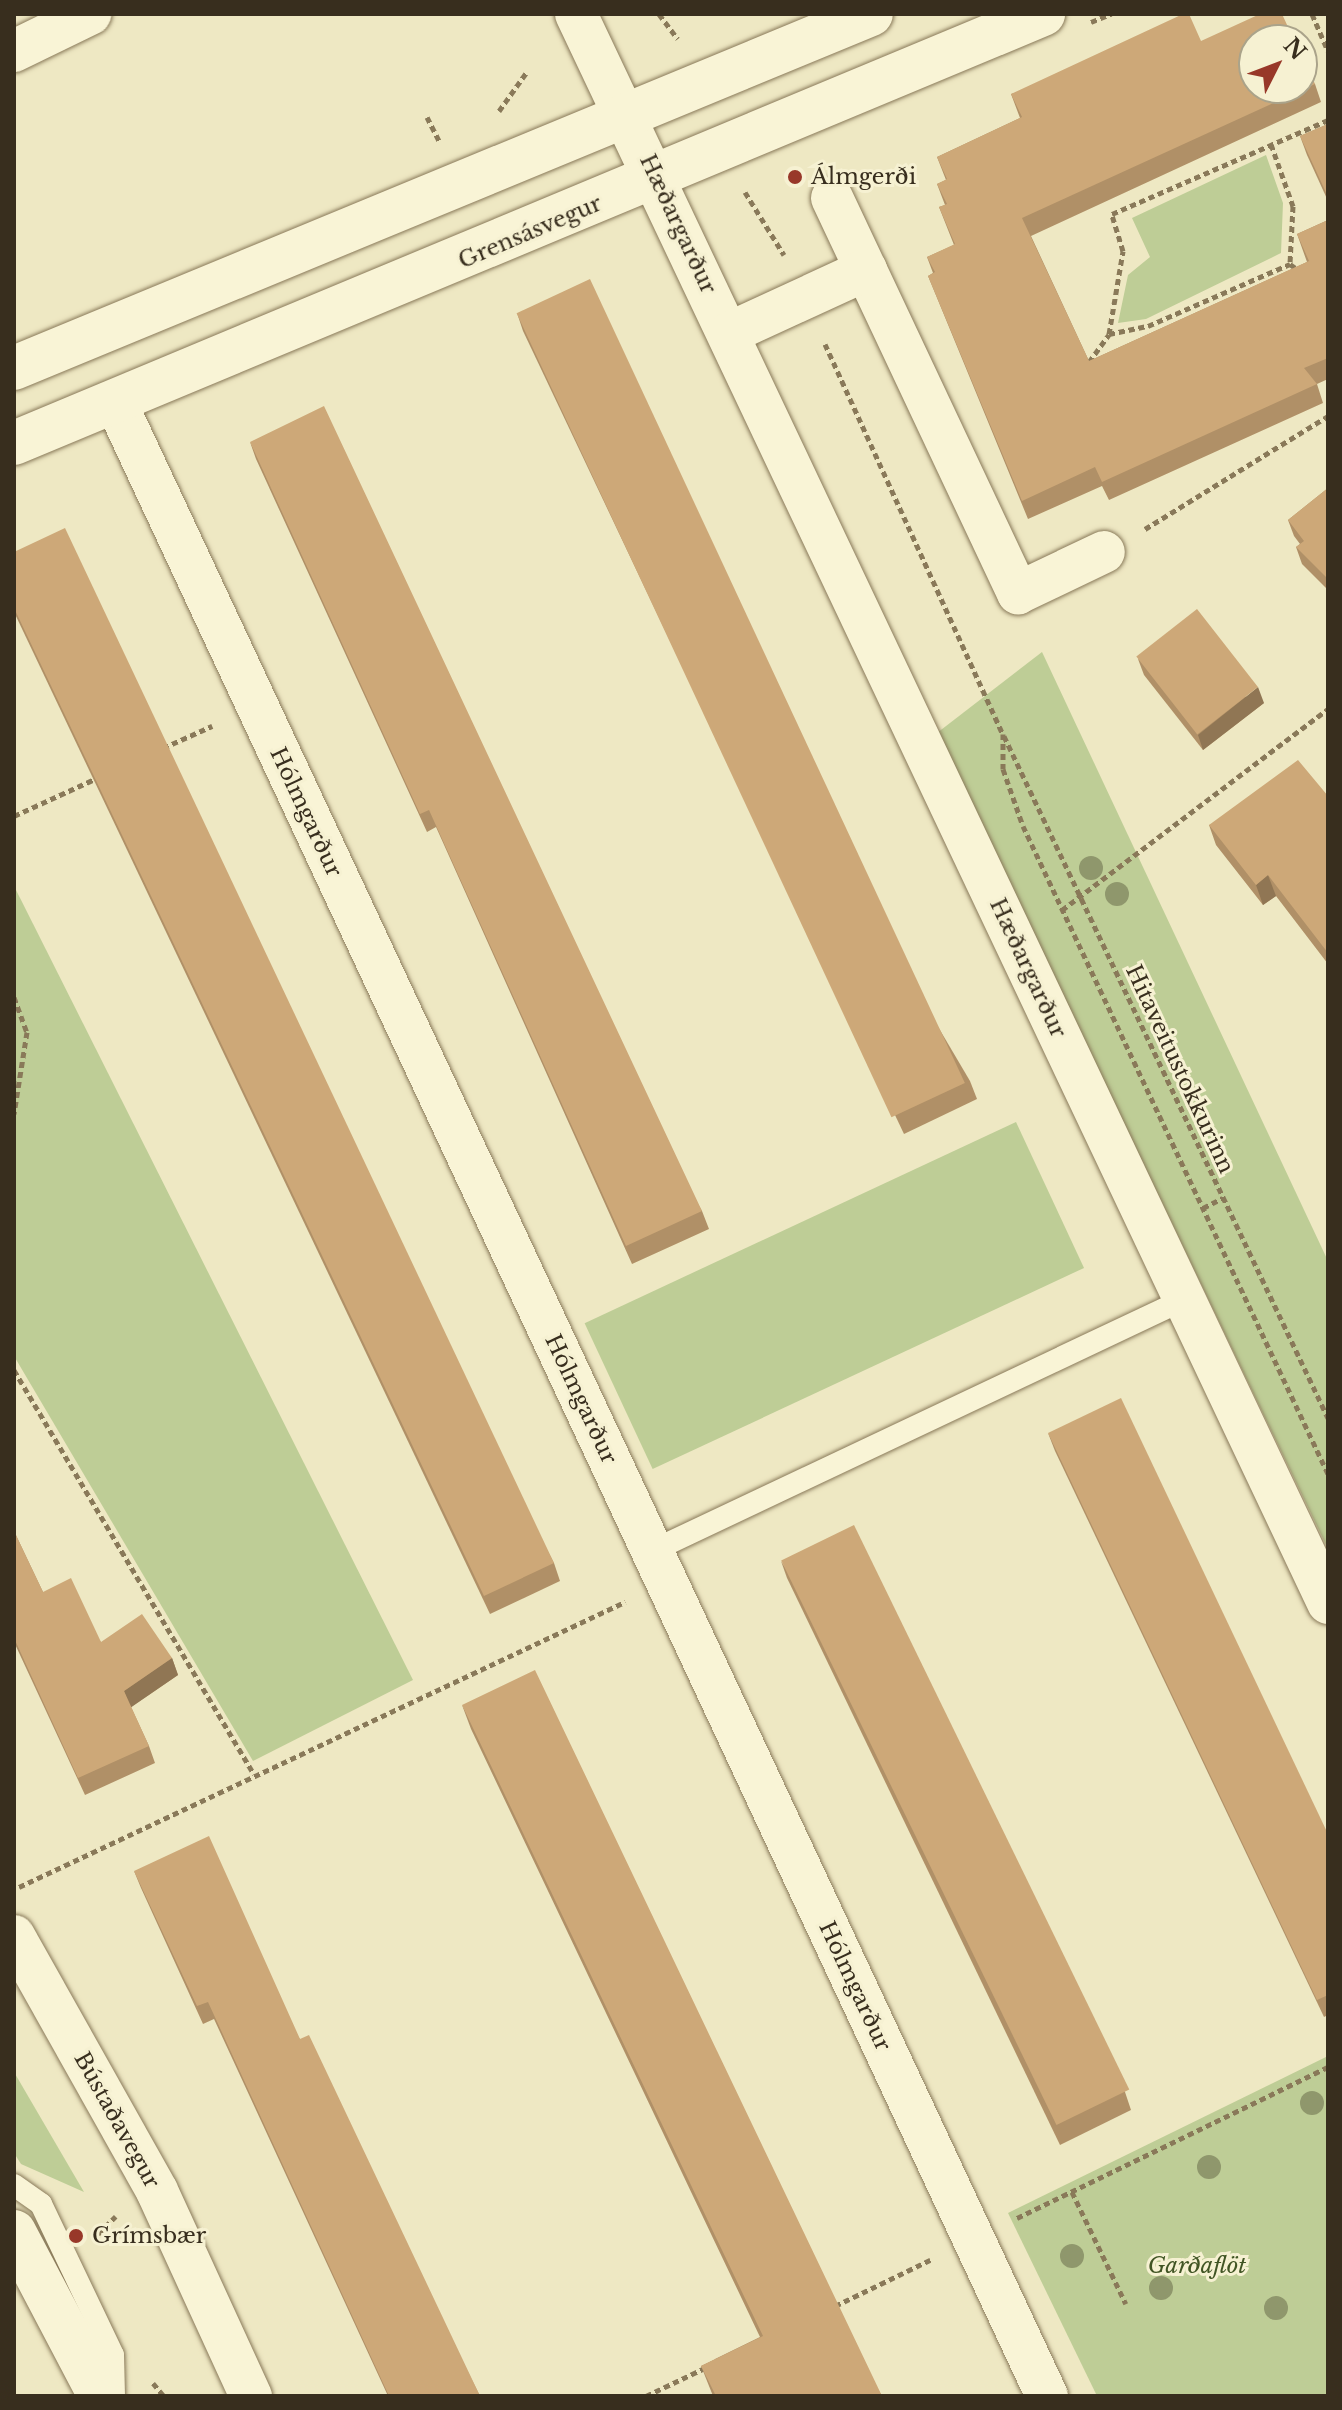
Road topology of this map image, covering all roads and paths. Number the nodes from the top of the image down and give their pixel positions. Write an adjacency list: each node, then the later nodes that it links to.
1 (90, 14): 8 (street)
2 (576, 14): 11 (street)
3 (659, 14): 7 (path)
4 (871, 14): 11 (main road)
5 (1043, 14): 17 (main road, Grensásvegur)
6 (1312, 14): 9 (path)
7 (679, 41)
8 (14, 51)
9 (1328, 51)
10 (526, 73): 13 (path)
11 (627, 115): 17 (street, Hæðargarður); 28 (main road)
12 (427, 117): 15 (path)
13 (489, 118)
14 (1328, 120): 16 (path)
15 (439, 141)
16 (1271, 144): 21 (path); 26 (path)
17 (657, 178): 25 (street, Hæðargarður); 29 (main road, Grensásvegur)
18 (739, 183): 20 (path)
19 (832, 198): 22 (street)
20 (789, 264)
21 (1290, 264): 23 (path); 26 (path)
22 (866, 270): 25 (street); 32 (street)
23 (1308, 288)
24 (820, 332): 35 (path, Hitaveitustokkurinn)
25 (729, 333): 46 (street, Hæðargarður)
26 (1109, 334): 27 (path)
27 (1079, 366)
28 (14, 368)
29 (115, 401): 31 (main road, Grensásvegur); 33 (street, Hólmgarður)
30 (1328, 416): 32 (path)
31 (14, 443)
32 (1104, 552)
33 (257, 705): 36 (path); 50 (street, Hólmgarður)
34 (1328, 709): 39 (path)
35 (1003, 734): 39 (path, Hitaveitustokkurinn); 40 (path)
36 (157, 751)
37 (114, 771): 38 (path)
38 (14, 816)
39 (1081, 897): 40 (path); 43 (path, Hitaveitustokkurinn)
40 (1062, 910): 44 (path)
41 (14, 997): 42 (path)
42 (14, 1114)
43 (1223, 1198): 44 (path); 48 (path, Hitaveitustokkurinn)
44 (1203, 1208): 45 (path); 49 (path)
45 (1193, 1213)
46 (1185, 1299): 50 (lane); 51 (street, Hæðargarður)
47 (14, 1370): 52 (path)
48 (1328, 1418)
49 (1328, 1474)
50 (659, 1567): 52 (path); 70 (street, Hólmgarður)
51 (1328, 1603)
52 (254, 1774): 53 (path)
53 (14, 1889)
54 (14, 1936): 68 (street, Bústaðavegur)
55 (1328, 2067): 57 (path)
56 (14, 2185): 67 (lane)
57 (1072, 2192): 59 (path); 63 (path)
58 (125, 2208): 61 (path)
59 (1008, 2223)
60 (14, 2232): 66 (main road)
61 (90, 2245)
62 (936, 2257): 64 (path)
63 (1126, 2304)
64 (828, 2309)
65 (716, 2363): 69 (path)
66 (100, 2396)
67 (114, 2396)
68 (251, 2396)
69 (646, 2396)
70 (1047, 2396)

